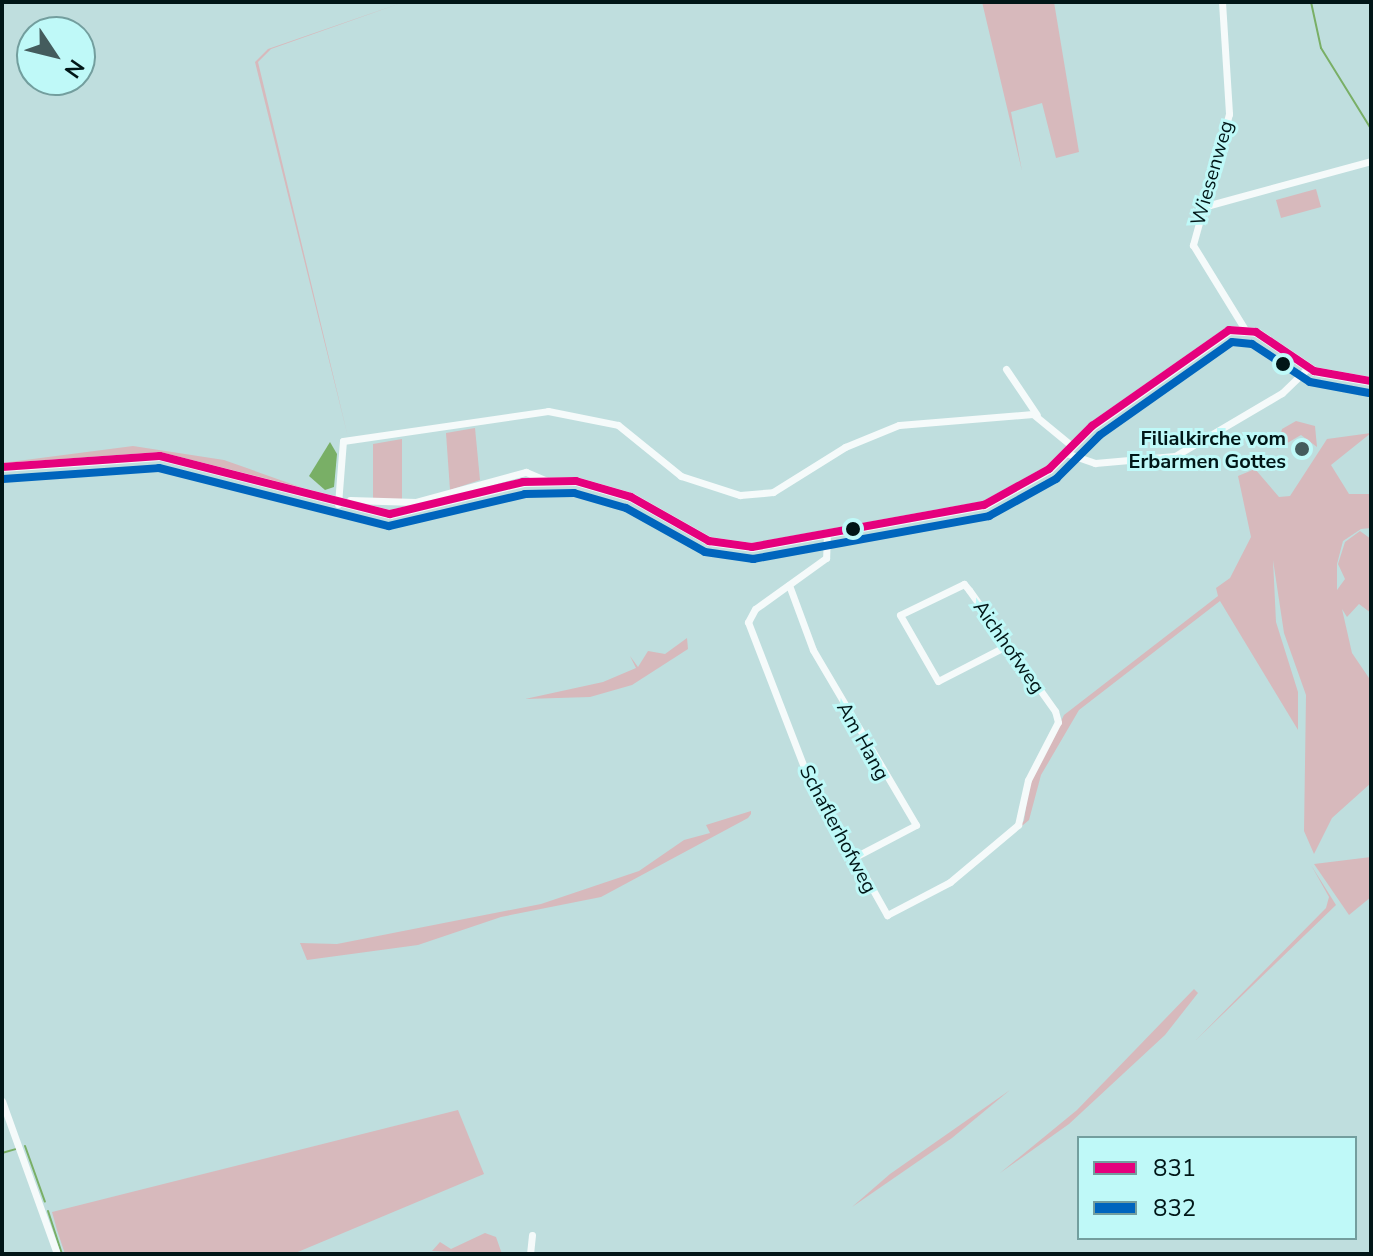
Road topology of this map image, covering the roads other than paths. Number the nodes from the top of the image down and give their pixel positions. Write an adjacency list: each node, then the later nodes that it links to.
1 (1222, 2): 3 (street, Wiesenweg)
2 (1371, 161): 3 (street)
3 (1199, 208): 4 (street, Wiesenweg)
4 (1244, 328): 6 (main road); 9 (main road)
5 (1006, 369): 8 (street)
6 (1307, 369): 7 (main road); 9 (street)
7 (1371, 381)
8 (1037, 415): 9 (street); 11 (street)
9 (1069, 450): 12 (main road)
10 (2, 467): 11 (main road)
11 (337, 505): 12 (main road)
12 (827, 533): 13 (street)
13 (789, 585): 16 (street, Schaflerhofweg); 16 (street, Am Hang)
14 (1008, 645): 14 (street, Aichhofweg); 15 (street, Aichhofweg)
15 (1057, 717): 16 (street, Schaflerhofweg)
16 (851, 859)
17 (2, 1101): 19 (street)
18 (532, 1235): 20 (street)
19 (57, 1254)
20 (530, 1254)

